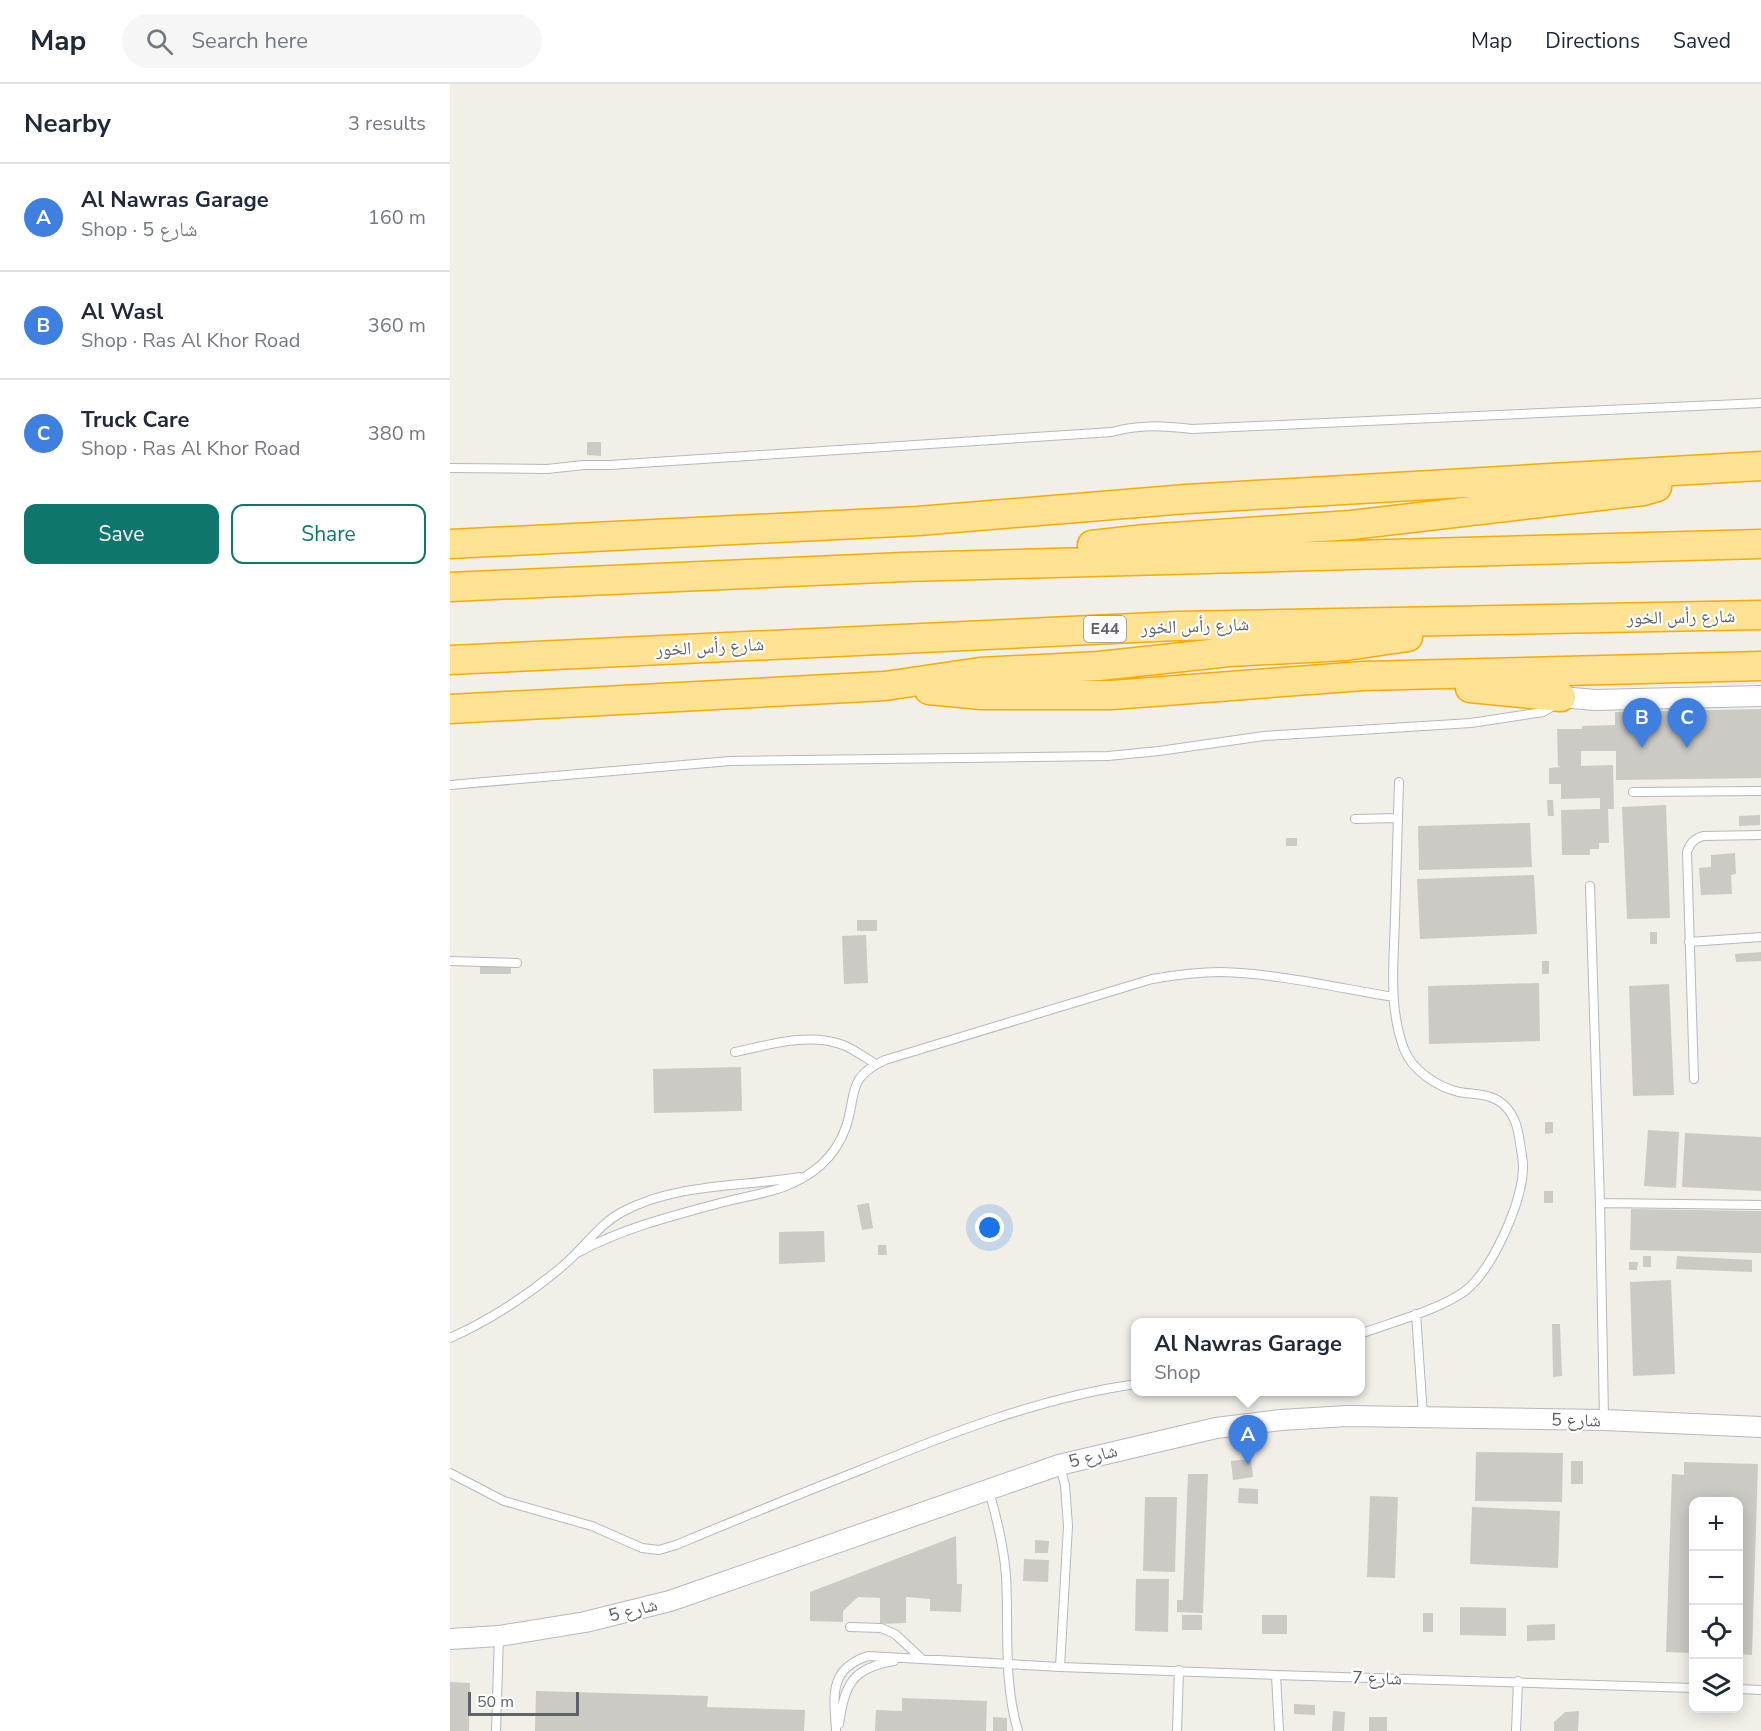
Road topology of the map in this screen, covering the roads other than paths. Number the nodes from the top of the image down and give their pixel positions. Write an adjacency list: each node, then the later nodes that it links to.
1 (1761, 404): 4 (lane)
2 (1761, 466): 3 (highway)
3 (1729, 467): 5 (highway); 7 (highway)
4 (450, 468)
5 (450, 544)
6 (1761, 544): 7 (highway)
7 (904, 567): 8 (highway)
8 (450, 587)
9 (1761, 615): 10 (highway, شارع رأس الخور / E44)
10 (1532, 620): 11 (highway, شارع رأس الخور / E44); 14 (highway)
11 (450, 660)
12 (1761, 666): 13 (highway)
13 (1288, 681): 14 (highway); 16 (highway)
14 (885, 686): 17 (highway)
15 (1761, 696): 16 (street)
16 (1561, 697): 19 (lane)
17 (450, 708)
18 (1399, 782): 22 (lane)
19 (450, 785)
20 (1761, 791): 21 (lane)
21 (1633, 792)
22 (1398, 818): 23 (lane); 30 (lane)
23 (1355, 819)
24 (1761, 835): 27 (lane)
25 (1590, 886): 35 (lane)
26 (1761, 937): 27 (lane)
27 (1689, 942): 33 (lane)
28 (450, 961): 29 (lane)
29 (517, 963)
30 (1394, 997): 32 (lane); 38 (lane)
31 (735, 1052): 32 (lane)
32 (876, 1064): 34 (lane)
33 (1694, 1079)
34 (802, 1177): 37 (lane); 37 (lane)
35 (1600, 1203): 36 (lane); 43 (lane)
36 (1761, 1205)
37 (577, 1253): 40 (lane)
38 (1416, 1314): 39 (lane); 42 (lane)
39 (1365, 1332)
40 (450, 1338)
41 (1131, 1385): 46 (lane)
42 (1423, 1417): 43 (street, شارع 5); 45 (street, شارع 5)
43 (1604, 1420): 44 (street, شارع 5)
44 (1761, 1427)
45 (1059, 1465): 47 (street, شارع 5); 54 (lane)
46 (450, 1473)
47 (988, 1490): 49 (street, شارع 5); 53 (lane)
48 (850, 1627): 52 (lane)
49 (499, 1636): 50 (street, شارع 5); 61 (lane)
50 (450, 1640)
51 (905, 1658): 52 (lane, شارع 7); 62 (lane); 62 (lane, شارع 7)
52 (922, 1659): 53 (lane, شارع 7)
53 (1008, 1664): 54 (lane, شارع 7); 63 (lane)
54 (1060, 1666): 55 (lane, شارع 7)
55 (1179, 1670): 56 (lane, شارع 7); 64 (lane)
56 (1276, 1675): 57 (lane, شارع 7); 65 (lane)
57 (1518, 1681): 58 (lane, شارع 7); 66 (lane)
58 (1689, 1688)
59 (1743, 1689): 60 (lane)
60 (1761, 1690)
61 (496, 1731)
62 (837, 1731)
63 (1018, 1731)
64 (1178, 1731)
65 (1279, 1731)
66 (1516, 1731)

